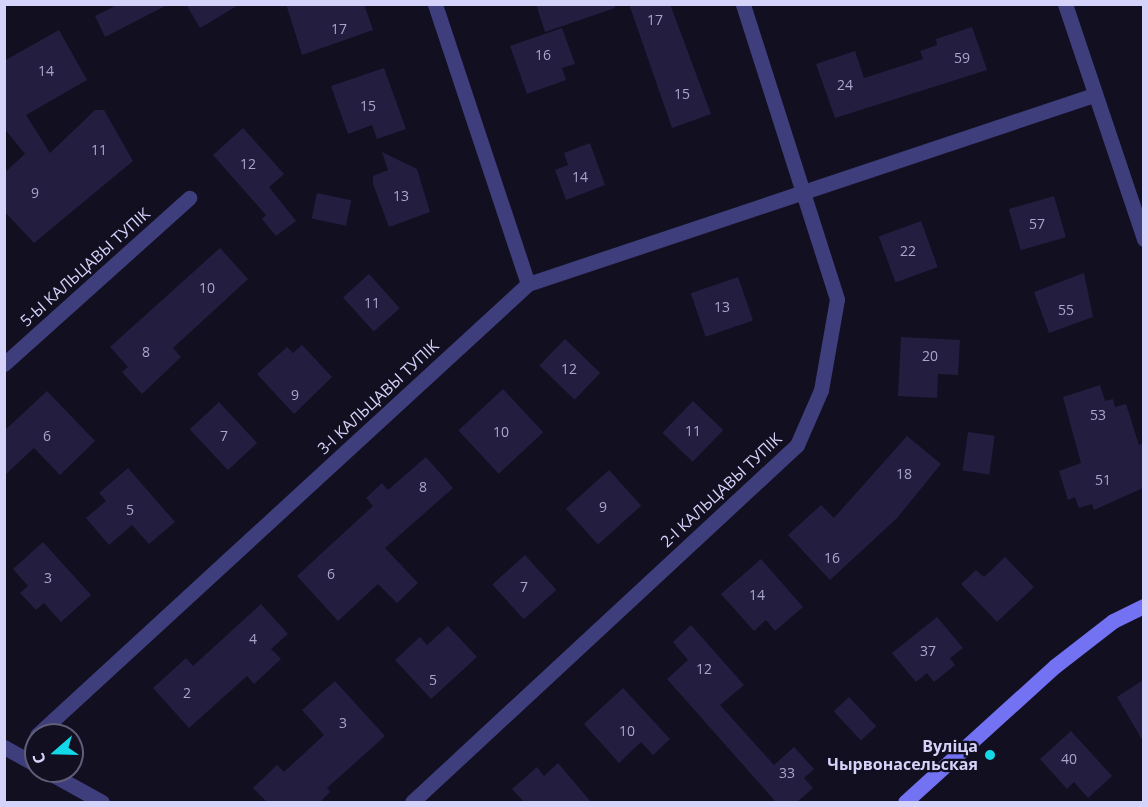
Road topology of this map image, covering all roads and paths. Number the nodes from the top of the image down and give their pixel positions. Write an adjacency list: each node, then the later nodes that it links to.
1 (435, 4): 8 (street)
2 (743, 4): 5 (street, 2-І КАЛЬЦАВЫ ТУПІК)
3 (1065, 4): 4 (street)
4 (1094, 95): 5 (street); 7 (street)
5 (805, 193): 8 (street); 17 (street, 2-І КАЛЬЦАВЫ ТУПІК)
6 (189, 198): 9 (street, 5-Ы КАЛЬЦАВЫ ТУПІК)
7 (1143, 239)
8 (528, 284): 11 (street, 3-І КАЛЬЦАВЫ ТУПІК)
9 (4, 364)
10 (1143, 606): 18 (street)
11 (49, 723)
12 (24, 742): 13 (street, 3-І КАЛЬЦАВЫ ТУПІК)
13 (10, 751): 14 (street)
14 (24, 759)
15 (68, 783): 16 (street)
16 (102, 802)
17 (412, 802)
18 (905, 802)

